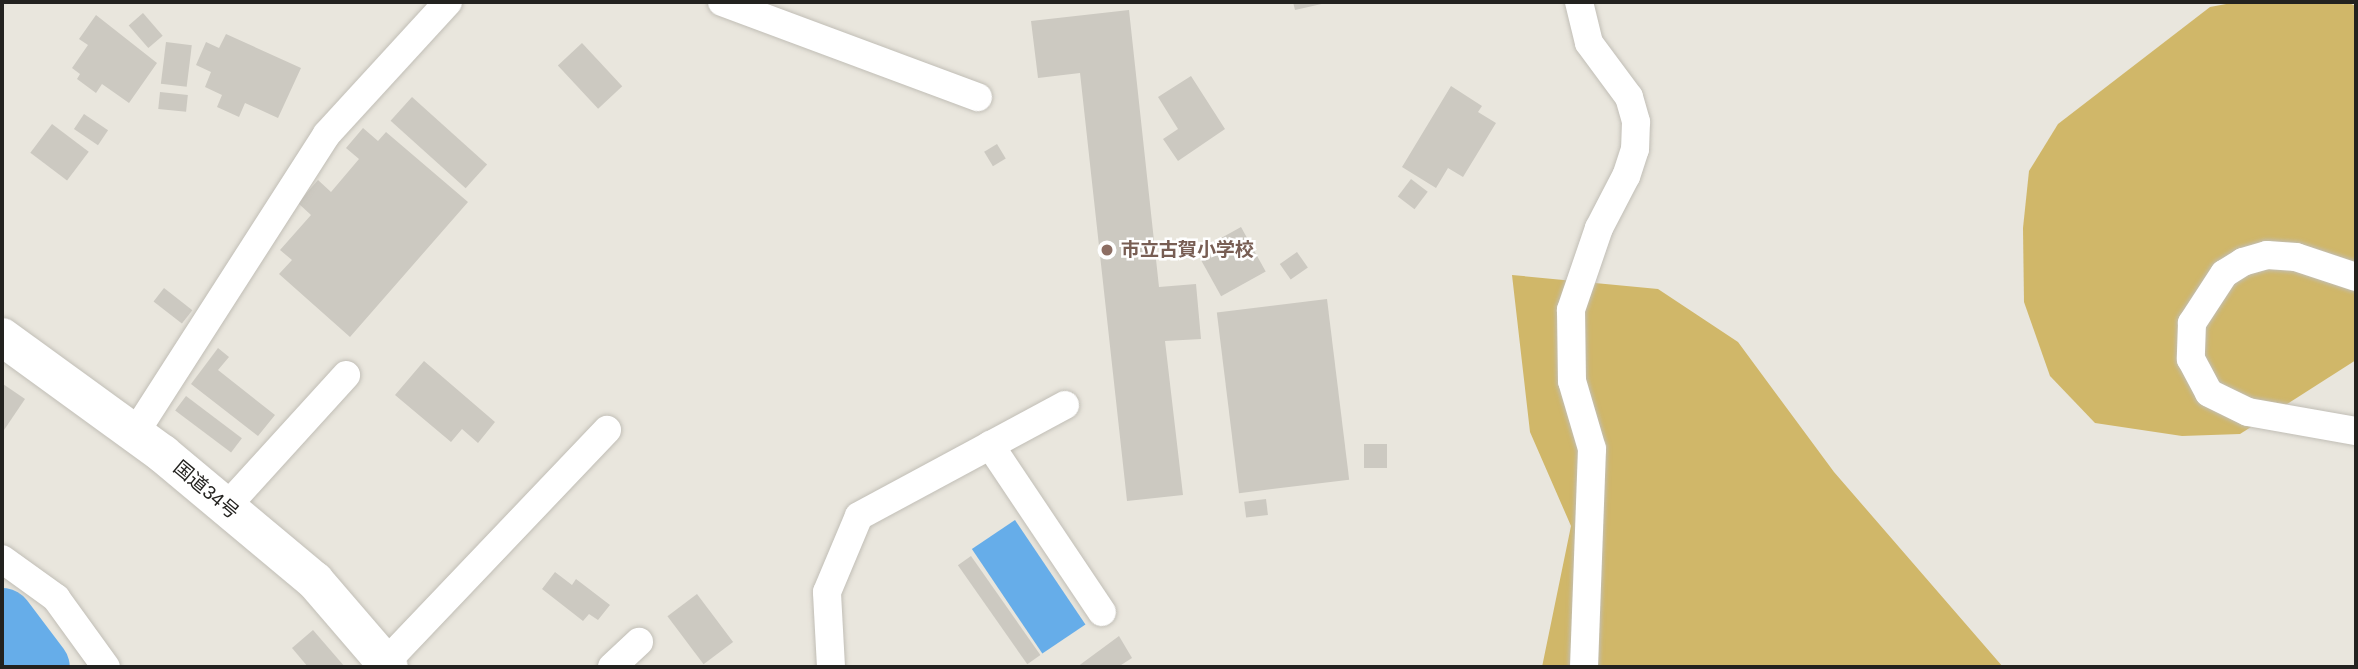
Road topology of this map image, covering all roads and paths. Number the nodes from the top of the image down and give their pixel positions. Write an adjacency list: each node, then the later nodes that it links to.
1 (448, 2): 11 (street)
2 (722, 2): 4 (street)
3 (1579, 2): 21 (street)
4 (978, 97)
5 (2356, 277): 10 (street)
6 (2, 337): 11 (highway, 国道34号)
7 (346, 375): 13 (street)
8 (1065, 405): 12 (street)
9 (607, 430): 17 (street)
10 (2356, 431)
11 (135, 433): 13 (highway, 国道34号)
12 (990, 446): 15 (street); 20 (street)
13 (227, 506): 17 (highway, 国道34号)
14 (2, 559): 18 (street)
15 (1102, 612)
16 (639, 642): 19 (street)
17 (387, 665)
18 (106, 667)
19 (612, 667)
20 (831, 667)
21 (1584, 667)

